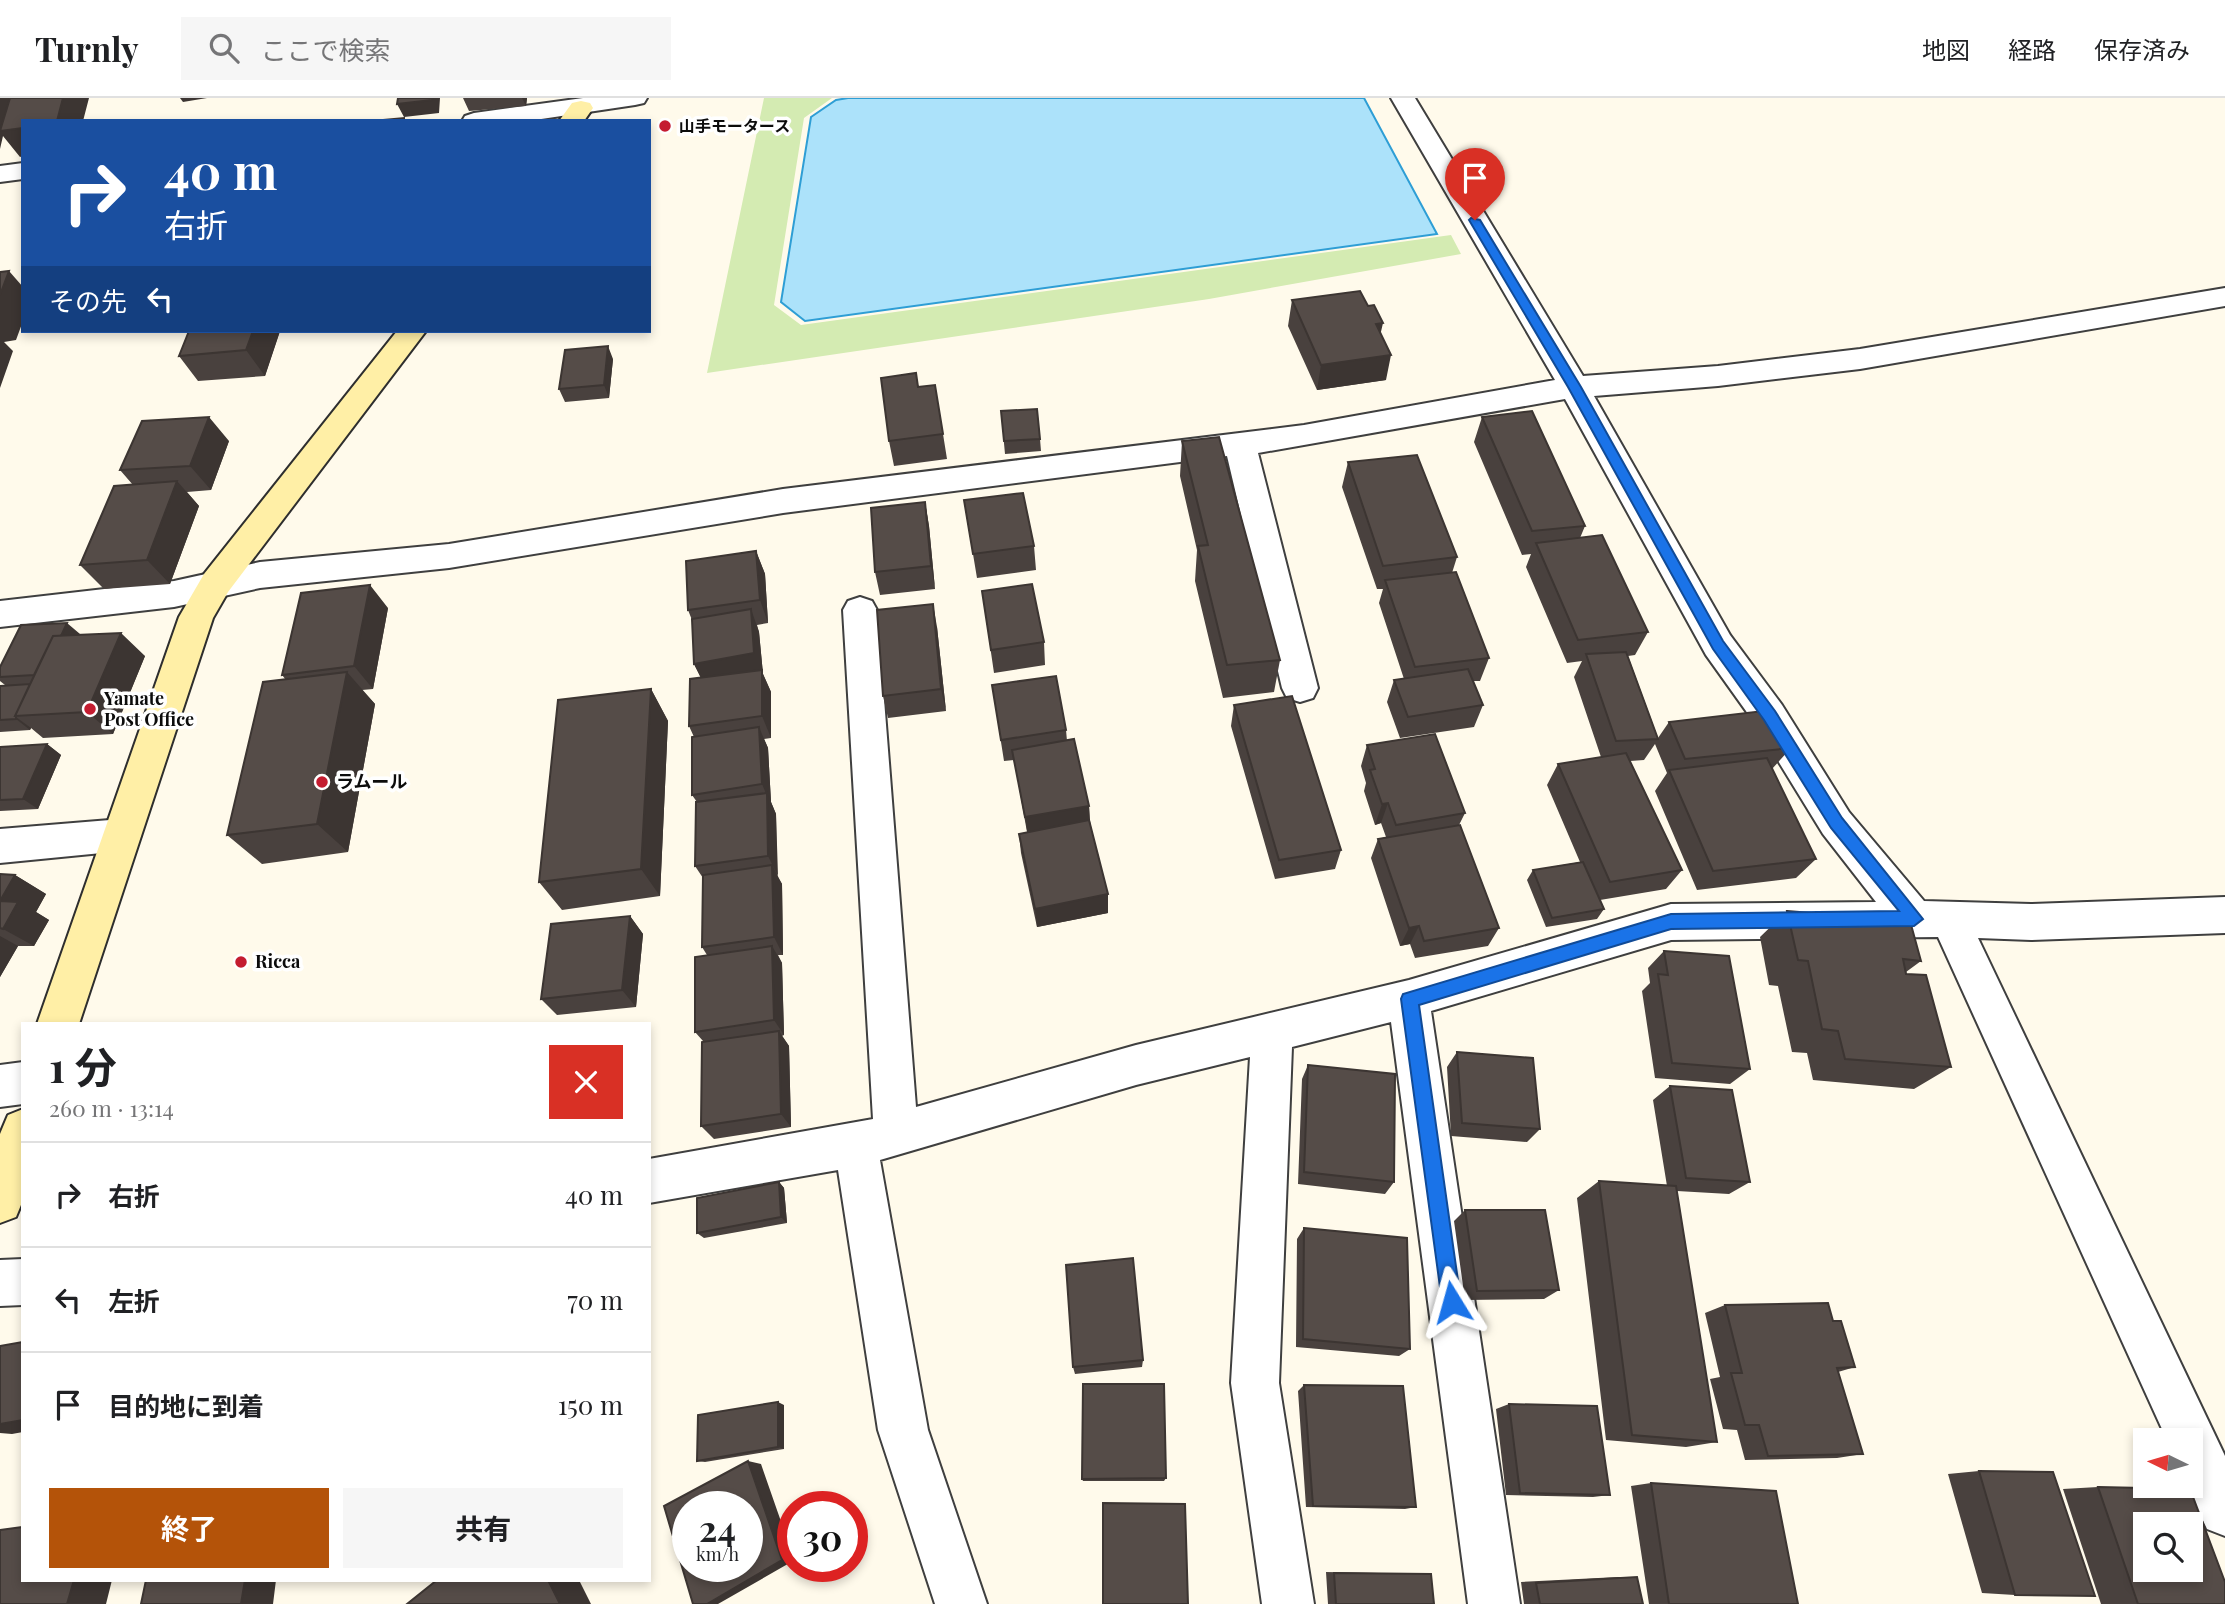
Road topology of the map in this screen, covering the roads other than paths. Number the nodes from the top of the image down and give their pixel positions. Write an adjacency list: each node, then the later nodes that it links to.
1 (635, 98): 3 (street)
2 (1403, 98): 9 (street)
3 (579, 109): 4 (street)
4 (492, 119)
5 (21, 171): 6 (street)
6 (0, 174)
7 (2225, 297): 9 (street)
8 (410, 333): 11 (street)
9 (1574, 387): 10 (street); 18 (street)
10 (1240, 444): 11 (street); 14 (street)
11 (216, 583): 13 (street); 15 (street)
12 (860, 610): 25 (street)
13 (0, 614)
14 (1300, 688)
15 (122, 835): 16 (street); 20 (street)
16 (0, 846)
17 (2225, 915): 18 (street)
18 (1932, 919): 19 (street); 30 (street)
19 (1409, 999): 21 (street); 33 (street)
20 (59, 1022)
21 (1272, 1032): 25 (street); 32 (street)
22 (21, 1083): 23 (street)
23 (0, 1086)
24 (21, 1136): 27 (street)
25 (876, 1139): 26 (street); 31 (street)
26 (651, 1181)
27 (0, 1201)
28 (21, 1282): 29 (street)
29 (0, 1283)
30 (2225, 1511)
31 (961, 1604)
32 (1288, 1604)
33 (1494, 1604)

